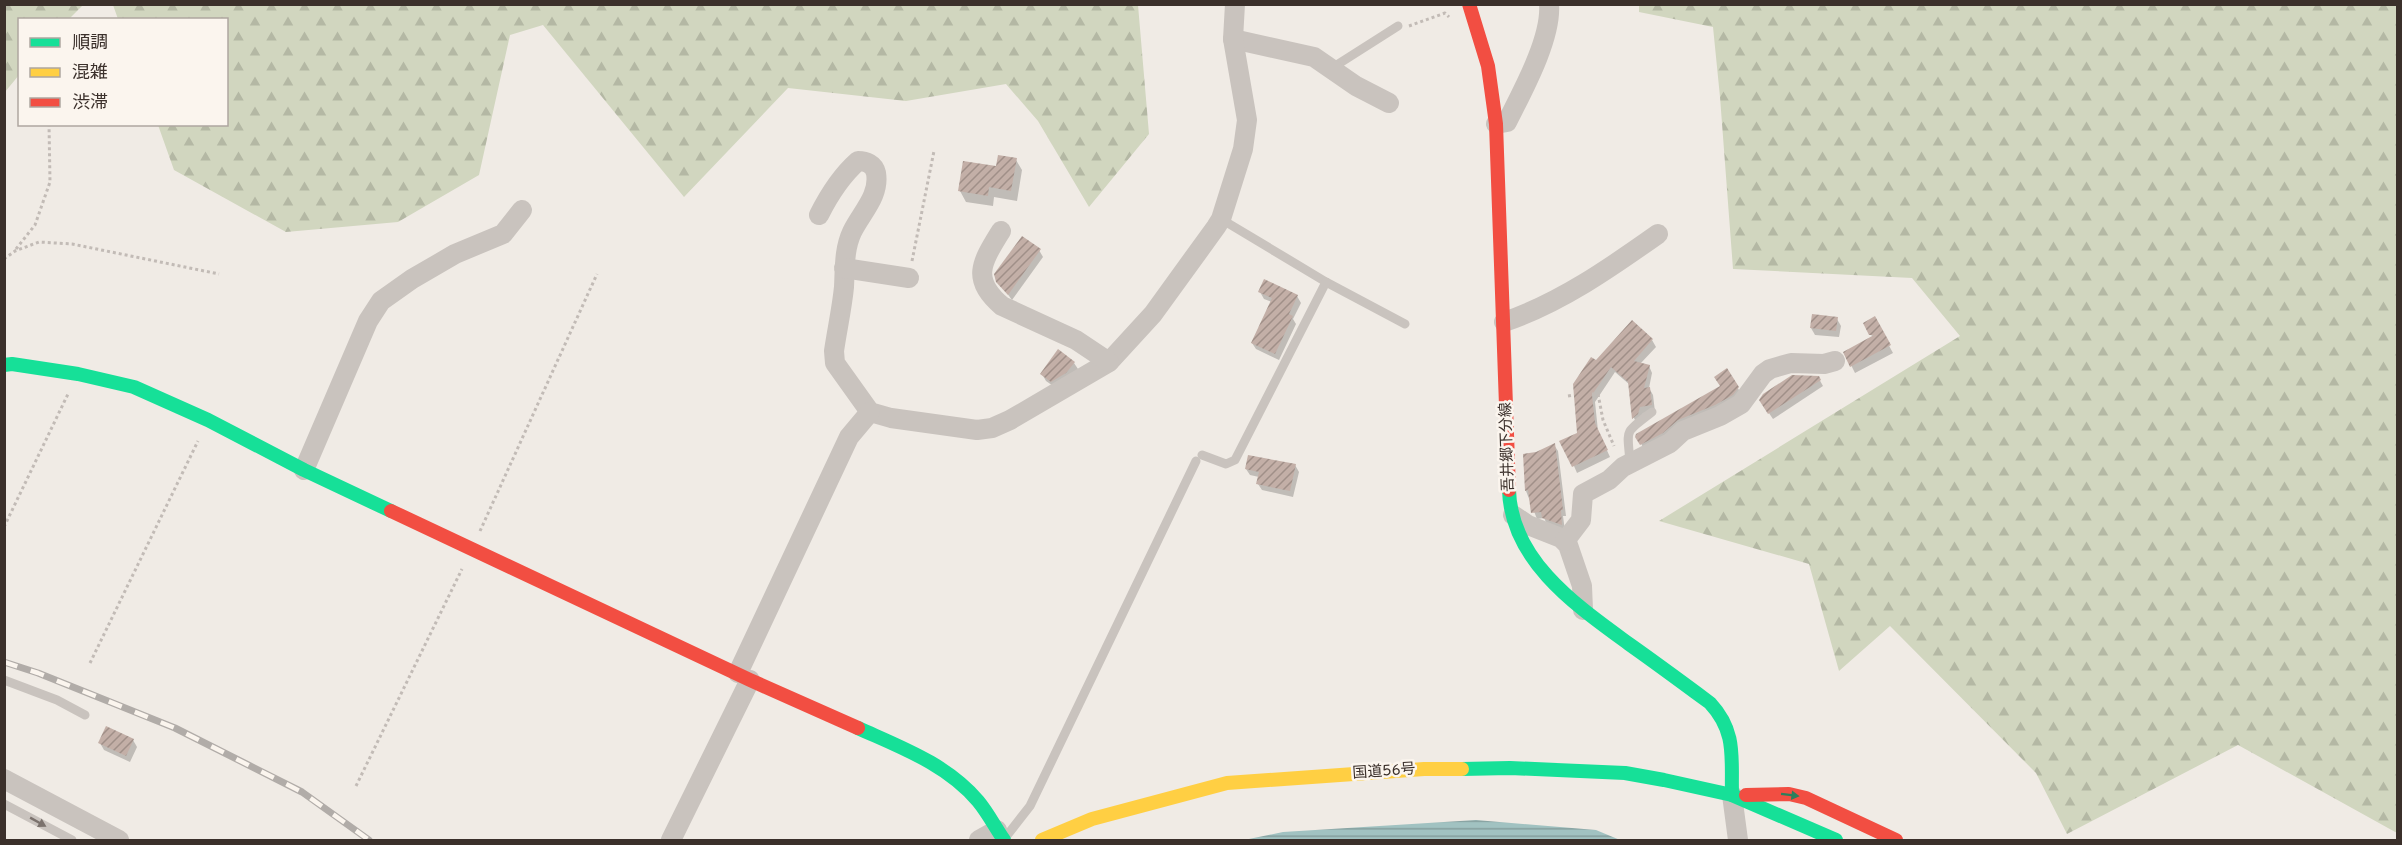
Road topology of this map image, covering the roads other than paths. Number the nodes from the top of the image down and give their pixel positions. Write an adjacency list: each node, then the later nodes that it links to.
1 (1235, 4): 5 (street)
2 (1469, 4): 8 (main road, 吾井郷下分線)
3 (1549, 4): 8 (street)
4 (1398, 26): 6 (lane)
5 (1233, 39): 6 (street); 11 (street)
6 (1332, 68): 7 (street)
7 (1389, 103)
8 (1496, 124): 17 (main road, 吾井郷下分線)
9 (522, 210): 25 (street)
10 (819, 215): 14 (street)
11 (1221, 219): 16 (lane); 20 (street)
12 (1001, 231): 20 (street)
13 (1658, 234): 17 (street)
14 (844, 268): 15 (street); 22 (street)
15 (909, 278)
16 (1326, 282): 18 (lane); 35 (lane)
17 (1504, 322): 26 (main road, 吾井郷下分線)
18 (1405, 324)
19 (1835, 361): 24 (street)
20 (1109, 362): 22 (street)
21 (4, 365): 25 (main road)
22 (870, 412): 29 (street)
23 (1652, 412): 24 (lane)
24 (1627, 465): 27 (street)
25 (304, 470): 29 (main road)
26 (1513, 515): 27 (street); 28 (main road, 吾井郷下分線)
27 (1565, 541): 28 (street)
28 (1583, 610): 33 (main road, 吾井郷下分線)
29 (744, 676): 35 (main road); 38 (street)
30 (4, 680): 31 (lane)
31 (85, 715)
32 (4, 779): 37 (street)
33 (1732, 795): 40 (main road, 国道56号); 41 (street); 42 (main road, 国道56号); 43 (main road, 国道56号, one-way to 43)
34 (4, 804): 36 (lane, one-way to 36)
35 (1002, 837): 39 (street)
36 (72, 840)
37 (119, 840)
38 (671, 840)
39 (979, 840)
40 (1042, 840)
41 (1738, 840)
42 (1836, 840)
43 (1896, 840)

